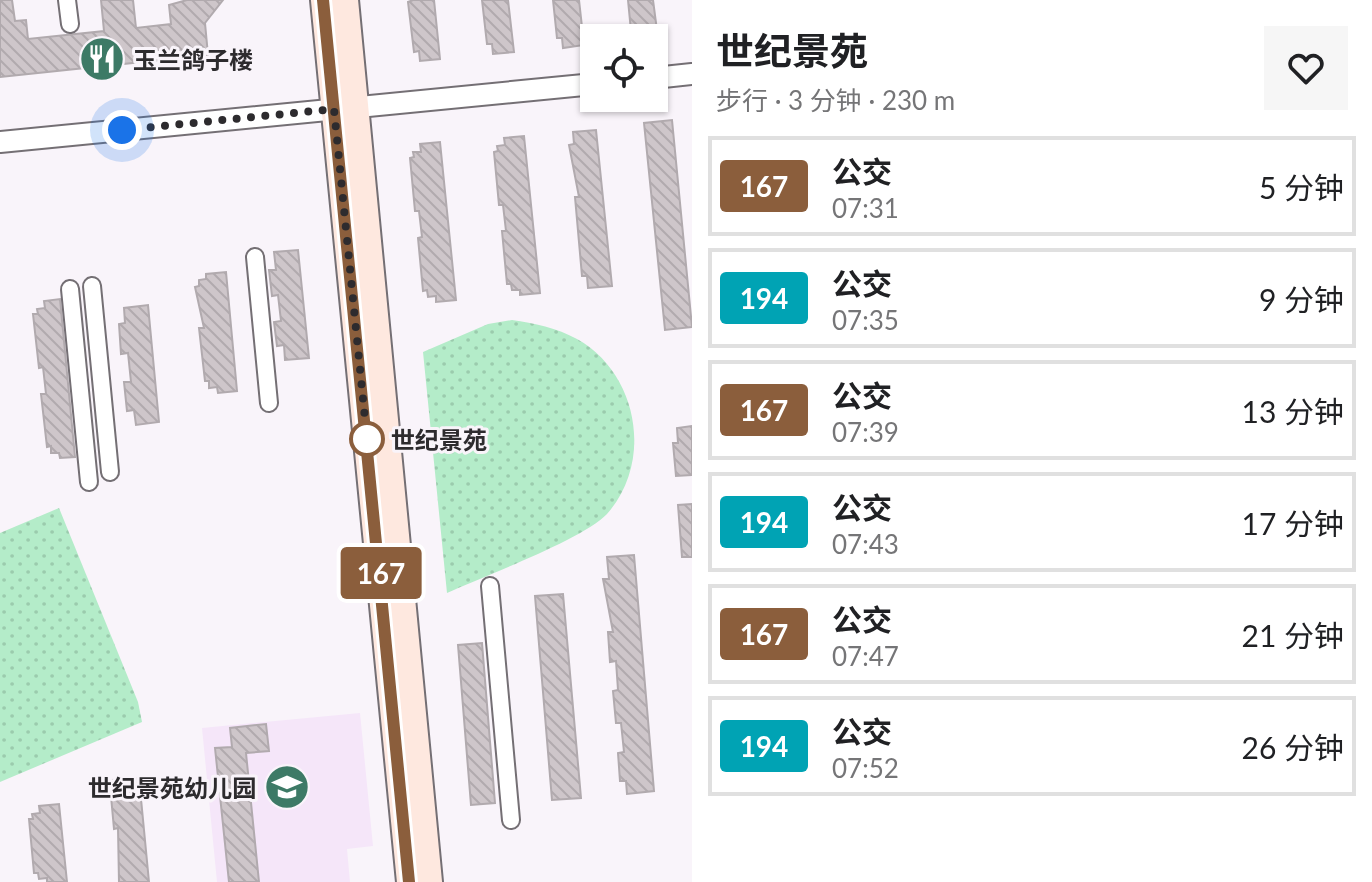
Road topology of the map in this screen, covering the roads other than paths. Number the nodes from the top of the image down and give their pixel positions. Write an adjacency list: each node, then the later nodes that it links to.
1 (67, 0): 4 (street)
2 (323, 0): 8 (main road)
3 (346, 0): 8 (main road)
4 (70, 24)
5 (692, 74): 6 (street)
6 (668, 77)
7 (580, 85): 8 (street)
8 (345, 108): 9 (street); 18 (main road); 19 (main road)
9 (0, 142)
10 (255, 257): 13 (street)
11 (92, 286): 14 (street)
12 (70, 289): 15 (street)
13 (269, 403)
14 (110, 472)
15 (89, 482)
16 (490, 586): 17 (street)
17 (511, 820)
18 (409, 882)
19 (430, 882)

